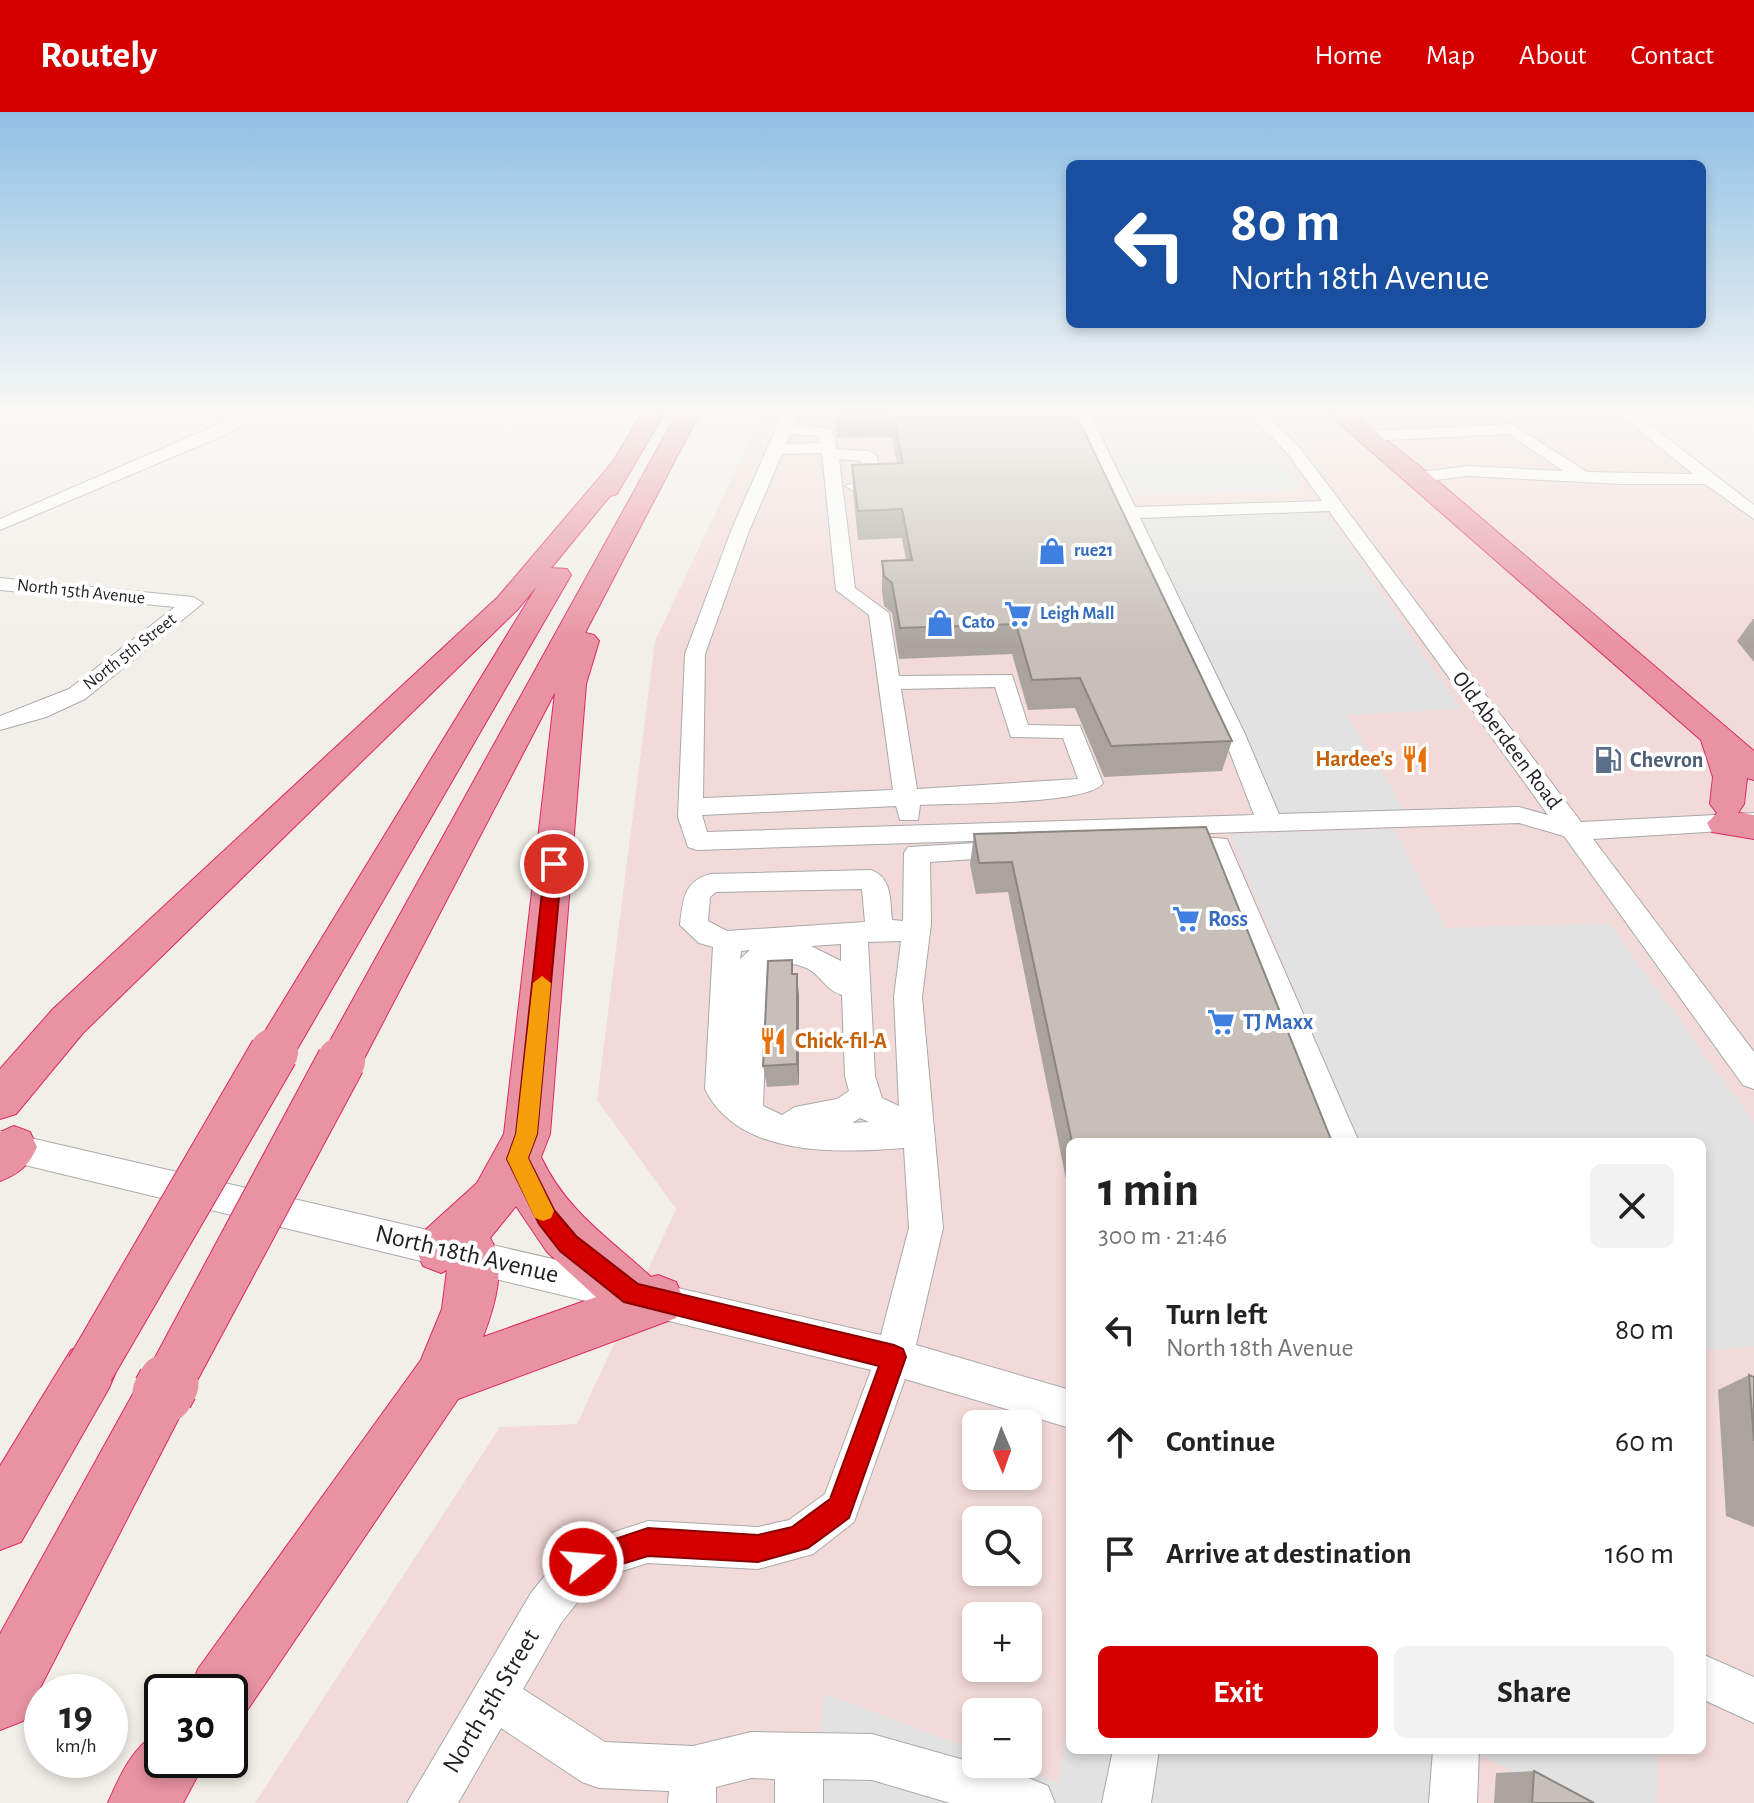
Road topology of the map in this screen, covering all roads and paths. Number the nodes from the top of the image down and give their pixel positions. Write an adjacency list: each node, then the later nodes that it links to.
1 (85, 489): 14 (street)
2 (603, 489): 31 (highway)
3 (608, 489): 47 (highway, bridge)
4 (647, 489): 15 (highway)
5 (758, 489): 23 (street)
6 (834, 489): 18 (street, North 5th Street)
7 (1118, 489): 12 (street)
8 (1321, 489): 11 (street, Old Aberdeen Road)
9 (1433, 489): 20 (highway)
10 (1723, 489): 13 (street)
11 (1330, 501): 12 (street); 25 (street, Old Aberdeen Road)
12 (1127, 507): 26 (street)
13 (1754, 514)
14 (0, 525)
15 (607, 564): 41 (highway); 51 (highway, bridge)
16 (0, 584): 17 (street, North 15th Avenue)
17 (162, 600): 19 (street, North 5th Street)
18 (889, 683): 22 (street, North 5th Street); 22 (street)
19 (0, 723)
20 (1715, 735): 21 (highway); 24 (highway)
21 (1754, 769)
22 (906, 798): 23 (street); 27 (street, North 5th Street)
23 (690, 807): 27 (street)
24 (1743, 815): 25 (street)
25 (1568, 821): 26 (street); 33 (street, Old Aberdeen Road)
26 (1270, 823): 27 (street)
27 (914, 844): 29 (street, North 5th Street); 39 (street)
28 (867, 932): 29 (street); 30 (street); 30 (street); 35 (street)
29 (916, 933): 37 (street, North 5th Street)
30 (727, 941): 36 (street)
31 (68, 1021): 32 (highway); 34 (highway)
32 (0, 1060)
33 (1754, 1076)
34 (0, 1100)
35 (861, 1105): 36 (street); 37 (street); 38 (street)
36 (747, 1114): 38 (street)
37 (918, 1127): 38 (street); 44 (street, North 5th Street)
38 (791, 1130)
39 (1341, 1138)
40 (5, 1151): 42 (street, North 18th Avenue)
41 (518, 1159): 42 (highway); 43 (highway)
42 (457, 1252): 43 (street, North 18th Avenue); 45 (highway)
43 (645, 1297): 44 (street, North 18th Avenue); 45 (highway)
44 (894, 1357): 46 (street, North 18th Avenue); 50 (street, North 5th Street)
45 (440, 1379): 48 (highway)
46 (1066, 1408)
47 (0, 1521)
48 (234, 1674)
49 (1706, 1678): 52 (street)
50 (493, 1696): 57 (street); 59 (street, North 5th Street)
51 (0, 1698)
52 (1754, 1700)
53 (1135, 1754): 62 (street)
54 (1456, 1754): 63 (street)
55 (799, 1756): 57 (street); 60 (street); 61 (street)
56 (160, 1778): 58 (highway)
57 (693, 1786)
58 (142, 1803)
59 (431, 1803)
60 (799, 1803)
61 (1031, 1803)
62 (1126, 1803)
63 (1453, 1803)

